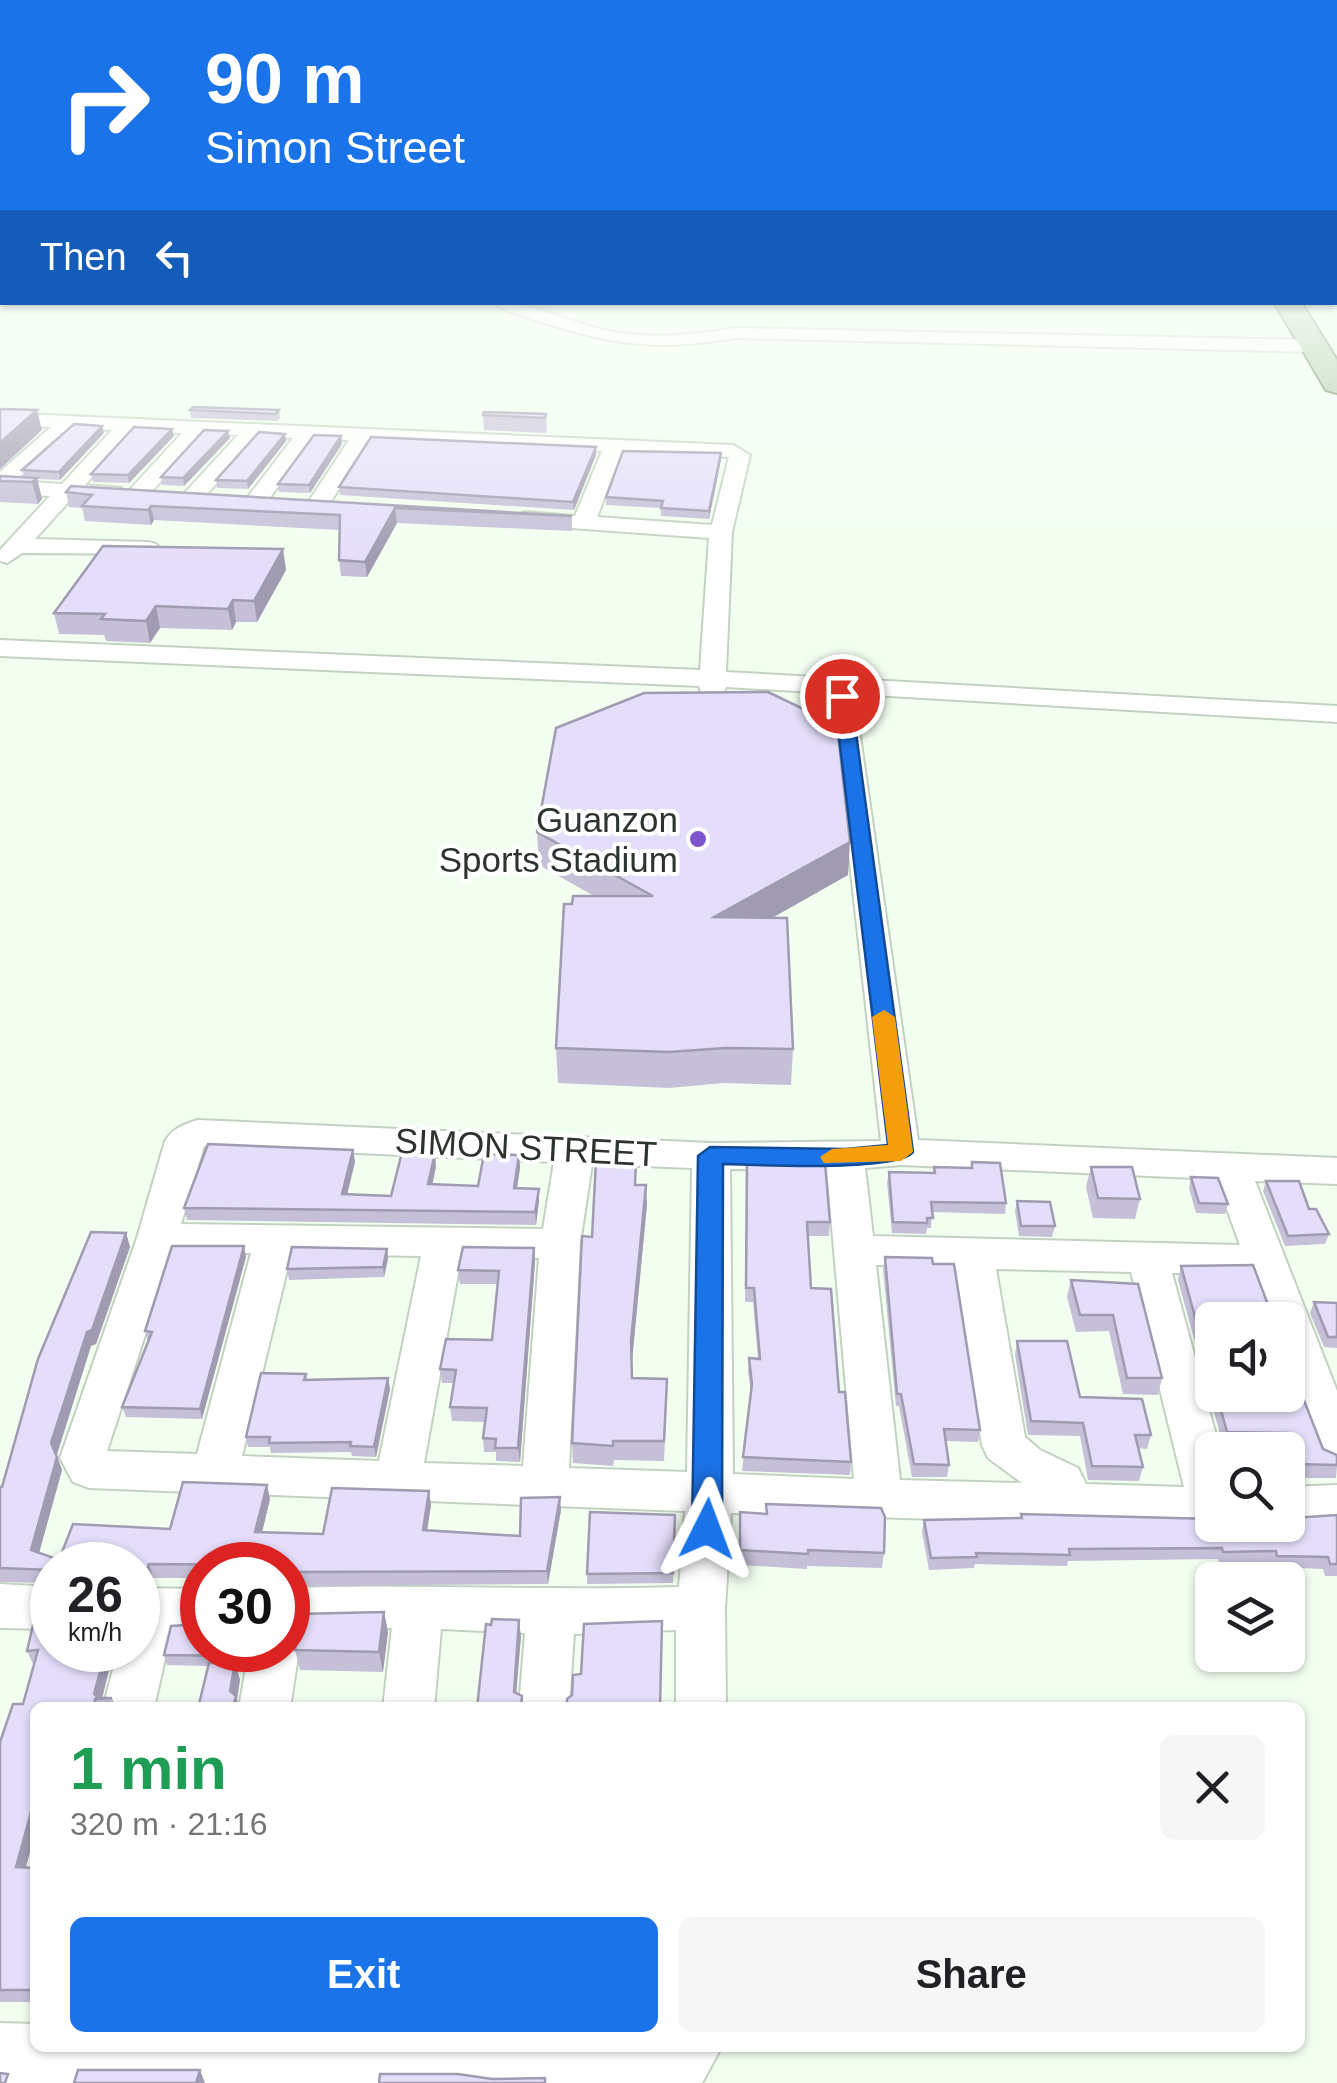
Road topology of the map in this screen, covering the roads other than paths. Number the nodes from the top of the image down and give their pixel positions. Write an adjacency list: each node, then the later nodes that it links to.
1 (0, 419): 2 (street)
2 (70, 422): 3 (street); 9 (street)
3 (128, 425): 4 (street); 10 (street)
4 (199, 427): 5 (street); 11 (street)
5 (254, 430): 6 (street); 12 (street)
6 (308, 432): 7 (street); 13 (street)
7 (364, 434): 8 (street); 14 (street)
8 (614, 447): 17 (street); 18 (street)
9 (0, 485): 10 (street)
10 (66, 491): 11 (street); 20 (street)
11 (136, 495): 12 (street)
12 (191, 498): 13 (street)
13 (239, 501): 14 (street)
14 (302, 504): 15 (street)
15 (353, 506)
16 (494, 516): 17 (street)
17 (582, 524): 18 (street)
18 (721, 532): 23 (street)
19 (170, 550): 20 (street)
20 (8, 555)
21 (0, 648): 23 (street)
22 (0, 662): 23 (street)
23 (711, 686): 24 (street); 25 (street)
24 (842, 696): 25 (street); 29 (street)
25 (1115, 706): 26 (street); 27 (street)
26 (1337, 714)
27 (1337, 722)
28 (576, 1150): 30 (street, SIMON STREET); 34 (street, SIMON STREET); 37 (street)
29 (901, 1152): 31 (street, SIMON STREET); 32 (street, SIMON STREET)
30 (710, 1156): 31 (street, SIMON STREET); 47 (street)
31 (845, 1157): 38 (street)
32 (1232, 1168): 33 (street, SIMON STREET); 41 (street)
33 (1337, 1172)
34 (157, 1238): 35 (street); 44 (street, SIMON STREET)
35 (275, 1239): 36 (street); 44 (street)
36 (444, 1242): 37 (street); 45 (street)
37 (560, 1244): 46 (street)
38 (853, 1250): 39 (street); 48 (street)
39 (973, 1251): 40 (street); 49 (street)
40 (1148, 1259): 41 (street); 42 (street)
41 (1269, 1261): 43 (street)
42 (1195, 1442)
43 (1337, 1448)
44 (215, 1472): 45 (street)
45 (398, 1480): 46 (street)
46 (545, 1483): 47 (street)
47 (710, 1490): 48 (street); 56 (street)
48 (879, 1499): 49 (street)
49 (1067, 1501): 52 (street)
50 (1337, 1504): 51 (street)
51 (1305, 1505)
52 (1195, 1507)
53 (0, 1606): 55 (street)
54 (419, 1606): 57 (street); 58 (street); 63 (street)
55 (30, 1607)
56 (701, 1608): 58 (street); 65 (street)
57 (310, 1609)
58 (550, 1614): 64 (street)
59 (134, 1672): 61 (street)
60 (270, 1672): 62 (street)
61 (129, 1702)
62 (265, 1702)
63 (409, 1702)
64 (544, 1702)
65 (701, 1702)
66 (203, 2052): 68 (street)
67 (689, 2052): 69 (street)
68 (372, 2053): 69 (street)
69 (519, 2058)

